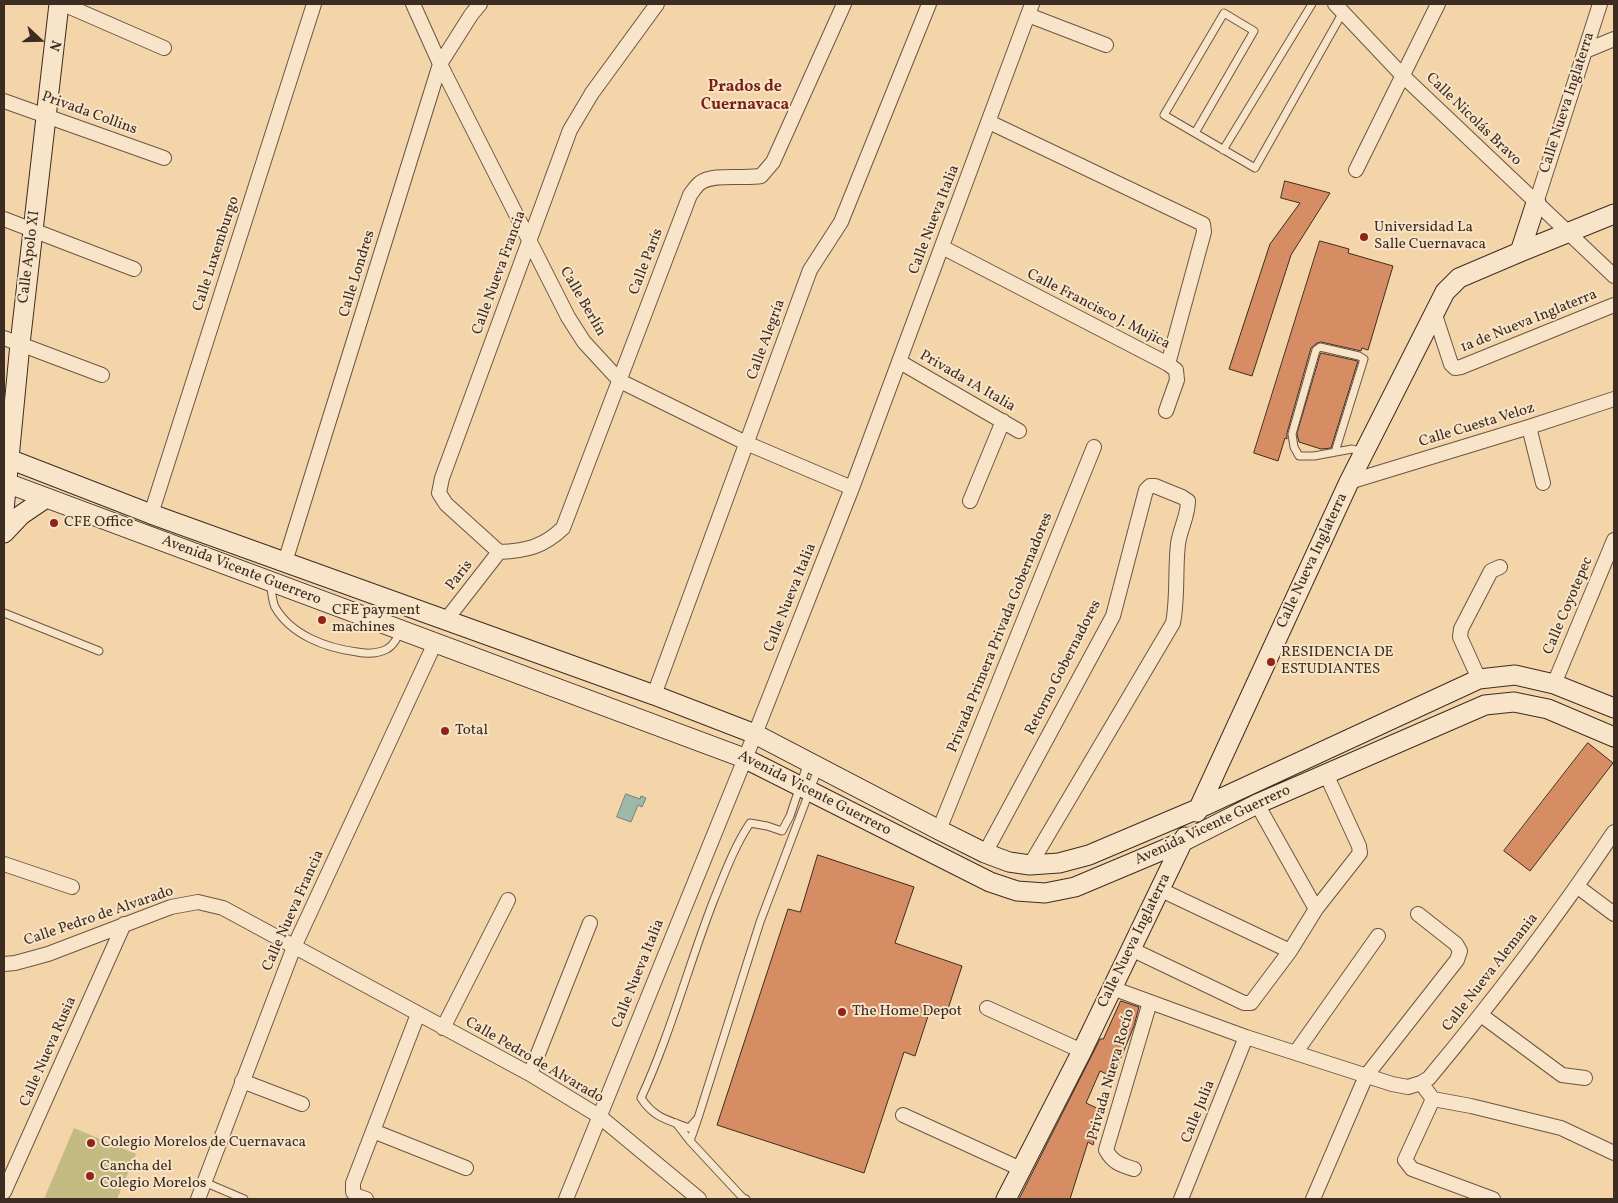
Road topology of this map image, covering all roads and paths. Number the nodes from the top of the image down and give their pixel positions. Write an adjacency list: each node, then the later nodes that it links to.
1 (59, 4): 21 (main road, Calle Apolo XI)
2 (63, 4): 16 (street)
3 (314, 4): 61 (street, Calle Luxemburgo)
4 (413, 4): 18 (street, Calle Berlín)
5 (480, 4): 18 (street, Calle Londres)
6 (657, 4): 32 (street, Calle Nueva Francia)
7 (844, 4): 43 (street, Calle París)
8 (929, 4): 49 (street, Calle Alegría)
9 (1312, 4): 24 (lane)
10 (1438, 4): 19 (street)
11 (1600, 4): 17 (street, Calle Nueva Inglaterra)
12 (1339, 8): 19 (street, Calle Nicolás Bravo); 24 (lane)
13 (1030, 9): 15 (street); 22 (street, Calle Nueva Italia)
14 (1614, 39): 17 (street)
15 (1106, 45)
16 (164, 48)
17 (1584, 51): 27 (street, Calle Nueva Inglaterra)
18 (440, 64): 32 (street, Calle Berlín); 66 (street, Calle Londres)
19 (1403, 76): 26 (street); 27 (street, Calle Nicolás Bravo)
20 (4, 101): 21 (street, Privada Collins)
21 (46, 116): 25 (street, Privada Collins); 30 (main road, Calle Apolo XI)
22 (989, 122): 33 (street, Calle Nueva Italia); 41 (street, Calle Francisco J. Mujica)
23 (1195, 133): 23 (lane); 24 (lane)
24 (1223, 150)
25 (164, 158)
26 (1356, 170)
27 (1536, 203): 31 (street, Calle Nicolás Bravo); 34 (main road)
28 (1614, 214): 31 (main road, Calle Nueva Inglaterra)
29 (4, 219): 30 (street)
30 (34, 230): 35 (street); 39 (main road, Calle Apolo XI)
31 (1569, 232): 34 (main road, Calle Nueva Inglaterra); 36 (street, Calle Nicolás Bravo)
32 (529, 240): 43 (street, Calle Berlín); 64 (street, Calle Nueva Francia)
33 (942, 247): 40 (street, Calle Nueva Italia); 41 (street, Calle Francisco J. Mujica)
34 (1520, 252): 38 (main road, Calle Nueva Inglaterra)
35 (134, 269)
36 (1614, 276)
37 (1614, 305): 38 (street, 1a de Nueva Inglaterra)
38 (1434, 312): 52 (main road, Calle Nueva Inglaterra)
39 (12, 341): 42 (street); 53 (main road, Calle Apolo XI)
40 (900, 362): 46 (street, Privada 1A Italia); 57 (street, Calle Nueva Italia)
41 (1168, 364): 45 (street)
42 (102, 375)
43 (620, 381): 49 (street, Calle Berlín); 64 (street, Calle París)
44 (1614, 399): 47 (street, Calle Cuesta Veloz)
45 (1166, 411)
46 (1003, 421): 48 (street, Privada 1A Italia); 59 (street)
47 (1528, 427): 54 (street, Calle Cuesta Veloz); 56 (street)
48 (1019, 431)
49 (746, 444): 57 (street, Calle Berlín); 76 (street, Calle Alegría)
50 (1094, 447): 86 (street, Privada Primera Privada Gobernadores)
51 (1335, 452): 51 (lane); 52 (lane)
52 (1364, 452): 54 (main road, Calle Nueva Inglaterra)
53 (7, 458): 55 (main road, Calle Apolo XI); 61 (main road, Avenida Vicente Guerrero)
54 (1350, 482): 85 (main road, Calle Nueva Inglaterra)
55 (5, 483): 58 (main road, Avenida Vicente Guerrero); 60 (main road, Calle Apolo XI)
56 (1543, 483)
57 (852, 488): 78 (street, Calle Nueva Italia)
58 (46, 498): 62 (main road); 68 (main road, Avenida Vicente Guerrero)
59 (970, 501)
60 (4, 510)
61 (151, 514): 66 (main road, Avenida Vicente Guerrero)
62 (4, 533)
63 (1614, 540): 65 (street, Calle Coyotepec)
64 (499, 552): 70 (street, Paris)
65 (1611, 557): 75 (street, Calle Coyotepec)
66 (285, 562): 70 (main road, Avenida Vicente Guerrero)
67 (1500, 567): 74 (street)
68 (270, 581): 71 (main road, Avenida Vicente Guerrero); 71 (lane)
69 (4, 613): 73 (lane)
70 (446, 620): 76 (main road, Avenida Vicente Guerrero)
71 (401, 630): 72 (main road, Avenida Vicente Guerrero)
72 (435, 643): 80 (main road, Avenida Vicente Guerrero); 102 (street, Calle Nueva Francia)
73 (99, 651)
74 (1479, 679): 75 (main road, Avenida Vicente Guerrero); 85 (main road, Avenida Vicente Guerrero)
75 (1554, 684): 77 (main road, Avenida Vicente Guerrero)
76 (654, 695): 78 (main road, Avenida Vicente Guerrero)
77 (1614, 708)
78 (755, 734): 80 (street, Calle Nueva Italia); 81 (main road, Avenida Vicente Guerrero)
79 (1614, 737): 82 (main road, Avenida Vicente Guerrero)
80 (744, 758): 83 (main road, Avenida Vicente Guerrero); 123 (street, Calle Nueva Italia)
81 (813, 764): 83 (lane); 83 (lane); 86 (main road, Avenida Vicente Guerrero)
82 (1326, 774): 84 (main road, Avenida Vicente Guerrero); 96 (street)
83 (804, 790): 88 (main road, Avenida Vicente Guerrero); 124 (lane); 125 (lane)
84 (1257, 804): 88 (main road, Avenida Vicente Guerrero); 96 (street)
85 (1200, 808): 88 (main road, Calle Nueva Inglaterra); 91 (main road, Avenida Vicente Guerrero)
86 (939, 830): 89 (main road, Avenida Vicente Guerrero)
87 (1614, 832): 92 (street, Calle Nueva Alemania)
88 (1182, 842): 94 (main road, Calle Nueva Inglaterra)
89 (985, 853): 91 (main road, Avenida Vicente Guerrero); 91 (street, Retorno Gobernadores)
90 (4, 864): 93 (street)
91 (1030, 865)
92 (1578, 886): 98 (street); 110 (street, Calle Nueva Alemania)
93 (72, 887)
94 (1159, 889): 103 (main road, Calle Nueva Inglaterra); 104 (street)
95 (508, 900): 111 (street)
96 (1316, 909): 104 (street)
97 (1418, 914): 116 (street)
98 (1614, 914)
99 (590, 923): 115 (street)
100 (124, 924): 102 (street, Calle Pedro de Alvarado); 105 (street, Calle Pedro de Alvarado); 133 (street, Calle Nueva Rusia)
101 (1378, 936): 114 (street)
102 (294, 947): 109 (street, Calle Pedro de Alvarado); 118 (street, Calle Nueva Francia)
103 (1131, 949): 104 (street); 106 (main road, Calle Nueva Inglaterra)
104 (1290, 951)
105 (4, 964)
106 (1112, 988): 107 (street); 113 (main road, Calle Nueva Inglaterra)
107 (1150, 1002): 112 (street); 131 (street, Privada Nueva Rocío)
108 (987, 1008): 113 (street)
109 (418, 1014): 111 (street, Calle Pedro de Alvarado); 126 (street)
110 (1481, 1015): 117 (street); 119 (street, Calle Nueva Alemania)
111 (443, 1028): 115 (street, Calle Pedro de Alvarado)
112 (1246, 1037): 114 (street); 141 (street, Calle Julia)
113 (1082, 1051): 130 (main road, Calle Nueva Inglaterra)
114 (1296, 1052): 116 (street)
115 (530, 1074): 123 (street, Calle Pedro de Alvarado)
116 (1366, 1076): 119 (street); 142 (street)
117 (1585, 1078)
118 (242, 1081): 121 (street); 132 (street, Calle Nueva Francia)
119 (1421, 1083): 120 (street)
120 (1433, 1099): 128 (street); 143 (street)
121 (302, 1104)
122 (903, 1115): 130 (street)
123 (599, 1116): 137 (street, Calle Nueva Italia); 138 (street, Calle Pedro de Alvarado)
124 (698, 1118): 125 (lane); 127 (lane)
125 (675, 1123): 127 (lane)
126 (373, 1131): 129 (street); 136 (street)
127 (690, 1141): 139 (lane)
128 (1614, 1153)
129 (466, 1168)
130 (1021, 1169): 140 (main road, Calle Nueva Inglaterra)
131 (1134, 1169)
132 (204, 1182): 134 (street, Calle Nueva Francia); 135 (lane)
133 (4, 1192)
134 (198, 1199)
135 (244, 1199)
136 (366, 1199)
137 (566, 1199)
138 (699, 1199)
139 (746, 1199)
140 (1006, 1199)
141 (1181, 1199)
142 (1313, 1199)
143 (1493, 1199)

